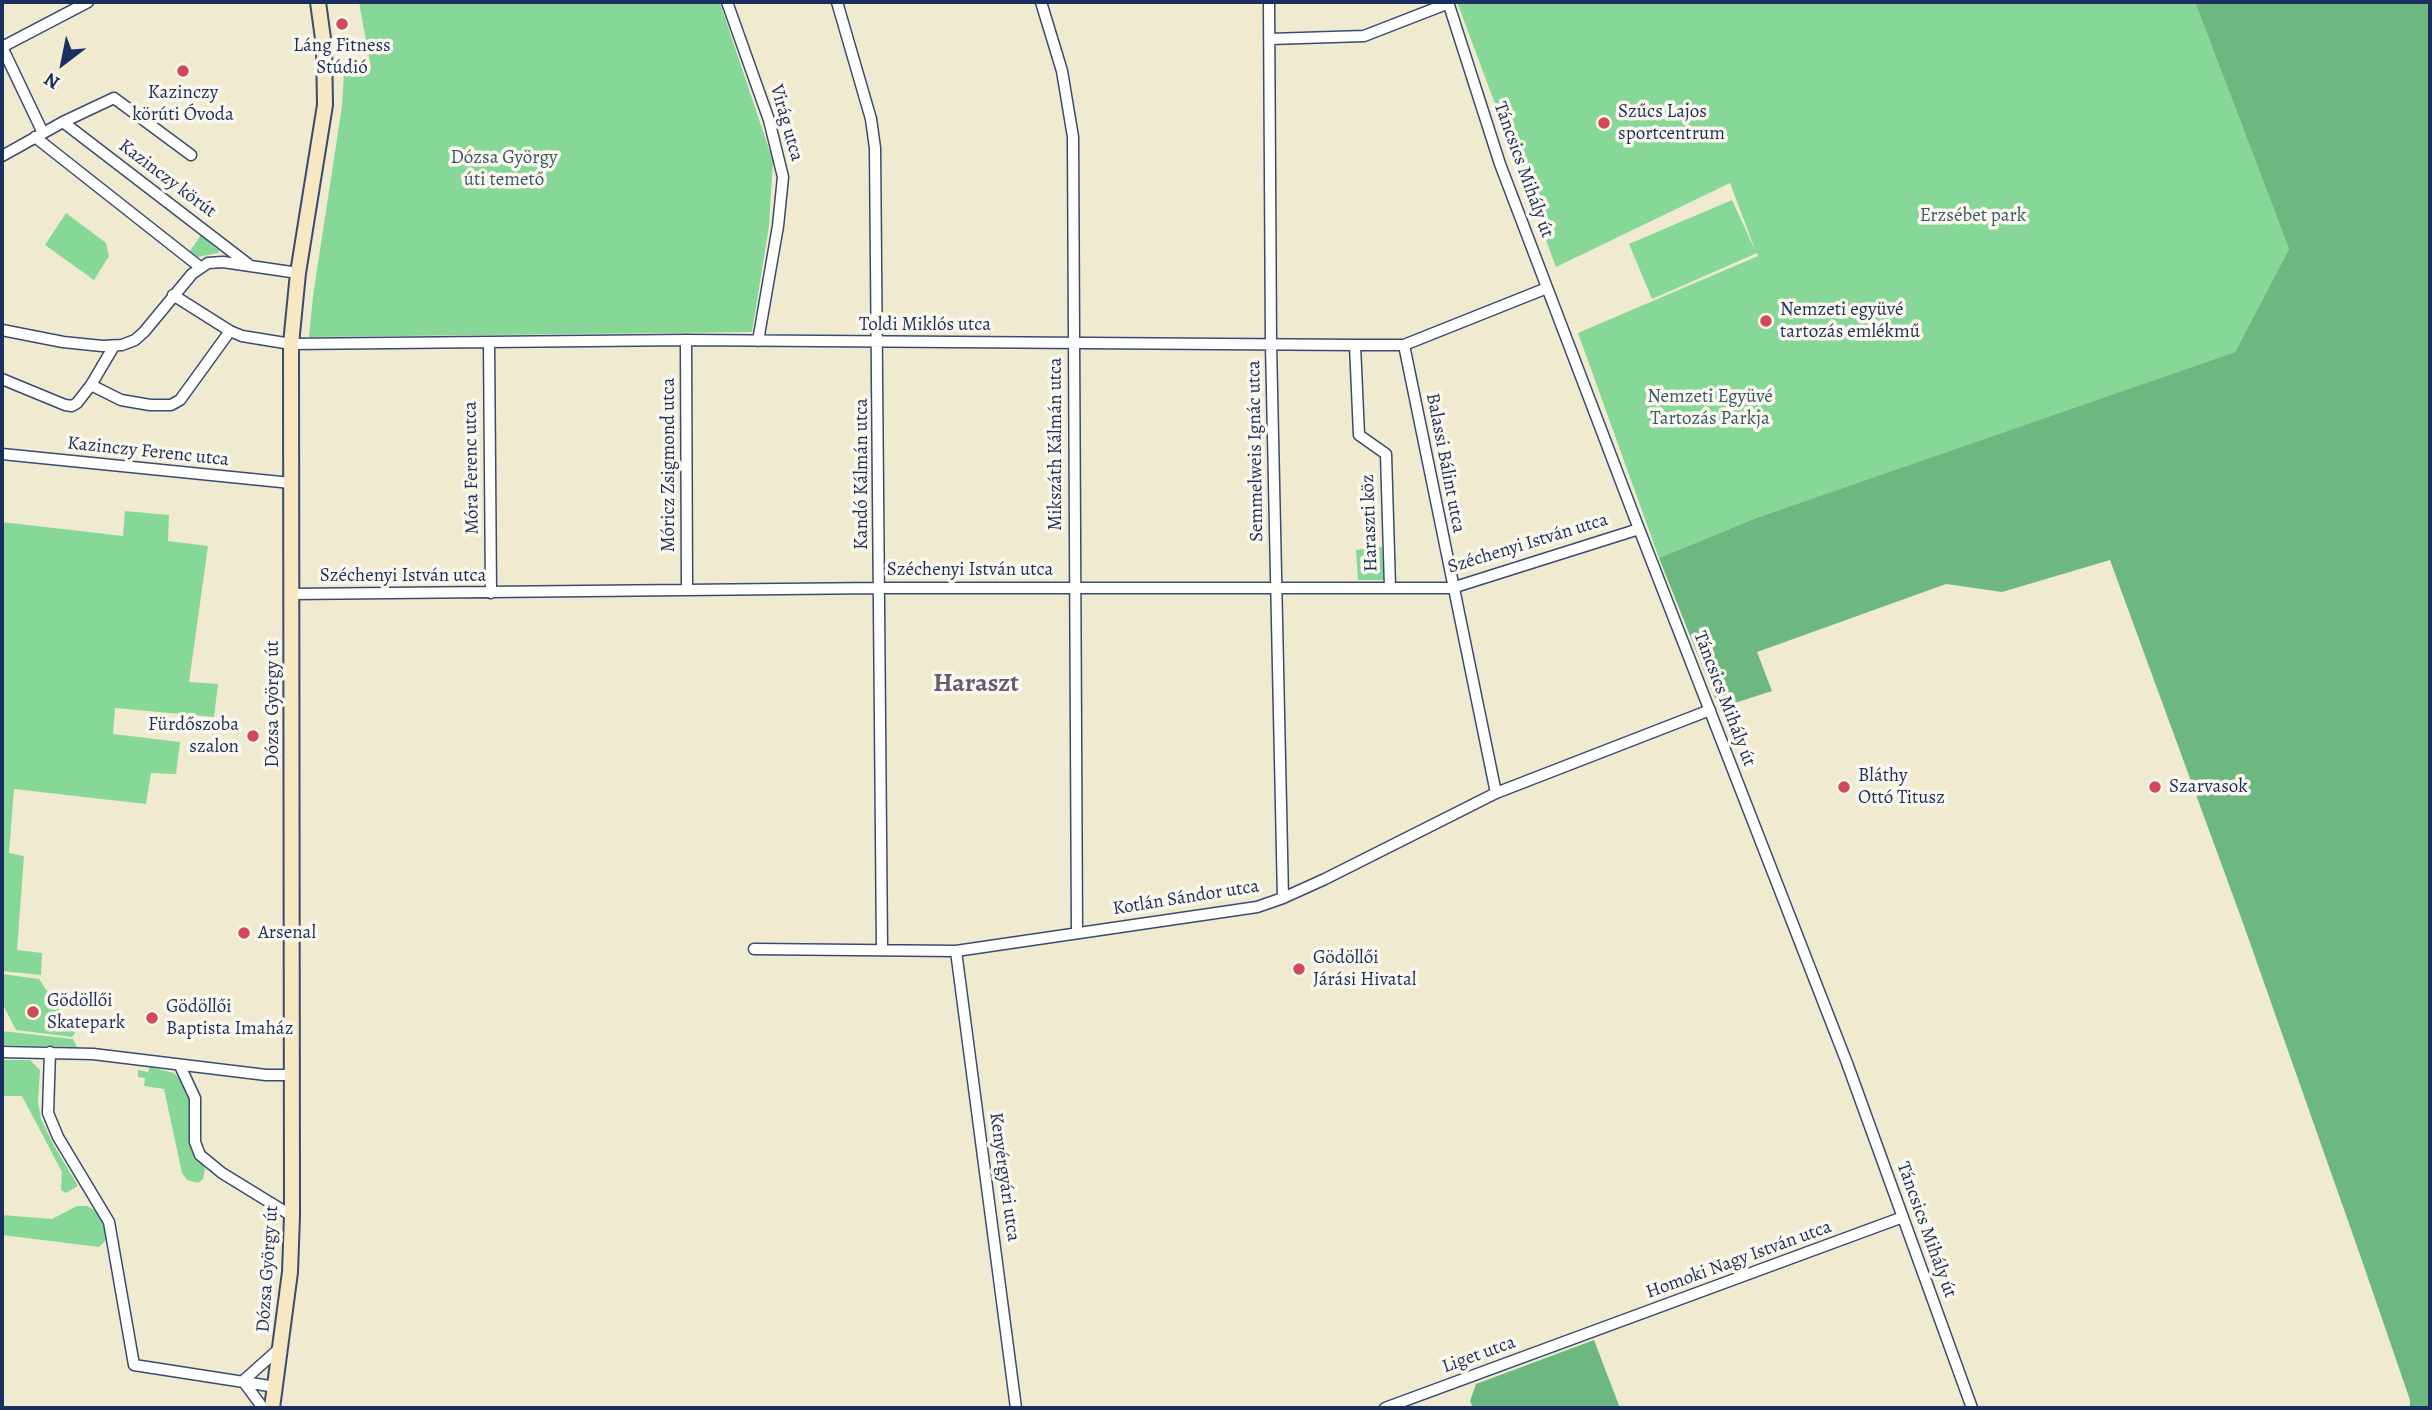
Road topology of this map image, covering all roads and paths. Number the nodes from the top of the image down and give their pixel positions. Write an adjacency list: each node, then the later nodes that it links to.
1 (88, 2): 9 (street)
2 (318, 2): 16 (main road, Dózsa György út)
3 (727, 2): 22 (street, Virág utca)
4 (837, 2): 25 (street, Kandó Kálmán utca)
5 (1041, 2): 24 (street, Mikszáth Kálmán utca)
6 (1269, 2): 8 (street, Semmelweis Ignác utca)
7 (1448, 2): 8 (street); 17 (street, Táncsics Mihály út)
8 (1270, 39): 27 (street, Semmelweis Ignác utca)
9 (2, 47): 11 (street)
10 (63, 122): 11 (street, Kazinczy körút); 12 (street, Kazinczy körút); 14 (street, Kazinczy körút)
11 (39, 135): 13 (street, Kazinczy körút); 15 (street)
12 (191, 155)
13 (2, 156)
14 (248, 265): 15 (street, Kazinczy körút); 16 (street, Kazinczy körút)
15 (200, 267): 18 (street)
16 (298, 273): 26 (main road, Dózsa György út)
17 (1547, 288): 29 (street, Toldi Miklós utca); 35 (street, Táncsics Mihály út)
18 (173, 295): 20 (street); 30 (street)
19 (2, 331): 30 (street)
20 (230, 331): 26 (street); 32 (street)
21 (687, 340): 22 (street, Toldi Miklós utca); 23 (street, Toldi Miklós utca); 41 (street, Móricz Zsigmond utca)
22 (758, 341): 25 (street, Toldi Miklós utca)
23 (489, 342): 26 (street, Toldi Miklós utca); 42 (street, Móra Ferenc utca)
24 (1074, 342): 25 (street, Toldi Miklós utca); 27 (street, Toldi Miklós utca); 40 (street, Mikszáth Kálmán utca)
25 (879, 343): 39 (street, Kandó Kálmán utca)
26 (291, 344): 34 (main road, Dózsa György út)
27 (1271, 344): 28 (street, Toldi Miklós utca); 36 (street, Semmelweis Ignác utca)
28 (1355, 345): 29 (street, Toldi Miklós utca); 37 (street, Haraszti köz)
29 (1404, 345): 38 (street, Balassi Bálint utca)
30 (114, 346): 32 (street)
31 (2, 379): 32 (street)
32 (92, 385)
33 (2, 454): 34 (street, Kazinczy Ferenc utca)
34 (291, 483): 43 (main road, Dózsa György út)
35 (1639, 529): 38 (street, Széchenyi István utca); 44 (street, Táncsics Mihály út)
36 (1277, 587): 37 (street, Széchenyi István utca); 40 (street, Széchenyi István utca); 46 (street, Semmelweis Ignác utca)
37 (1390, 587): 38 (street, Széchenyi István utca)
38 (1452, 587): 45 (street, Balassi Bálint utca)
39 (880, 588): 40 (street, Széchenyi István utca); 41 (street, Széchenyi István utca); 49 (street, Kandó Kálmán utca)
40 (1074, 588): 47 (street, Mikszáth Kálmán utca)
41 (687, 590): 42 (street, Széchenyi István utca)
42 (491, 593): 43 (street, Széchenyi István utca)
43 (292, 594): 54 (main road, Dózsa György út)
44 (1710, 710): 45 (street, Kotlán Sándor utca); 56 (street, Táncsics Mihály út)
45 (1496, 793): 46 (street, Kotlán Sándor utca)
46 (1283, 898): 47 (street, Kotlán Sándor utca)
47 (1077, 932): 50 (street, Kotlán Sándor utca)
48 (754, 949): 49 (street, Kotlán Sándor utca)
49 (883, 950): 50 (street, Kotlán Sándor utca)
50 (956, 951): 63 (street, Kenyérgyári utca)
51 (2, 1052): 52 (street)
52 (50, 1052): 53 (street); 59 (street)
53 (180, 1066): 54 (street); 55 (street)
54 (292, 1076): 55 (main road, Dózsa György út)
55 (292, 1216): 58 (main road, Dózsa György út)
56 (1903, 1217): 57 (street, Homoki Nagy István utca); 65 (street, Táncsics Mihály út)
57 (1585, 1334): 64 (street, Liget utca)
58 (281, 1347): 59 (street); 60 (main road, Dózsa György út)
59 (243, 1381): 60 (street); 61 (street)
60 (276, 1387): 62 (main road, Dózsa György út)
61 (263, 1408)
62 (272, 1408)
63 (1016, 1408)
64 (1385, 1408)
65 (1972, 1408)

